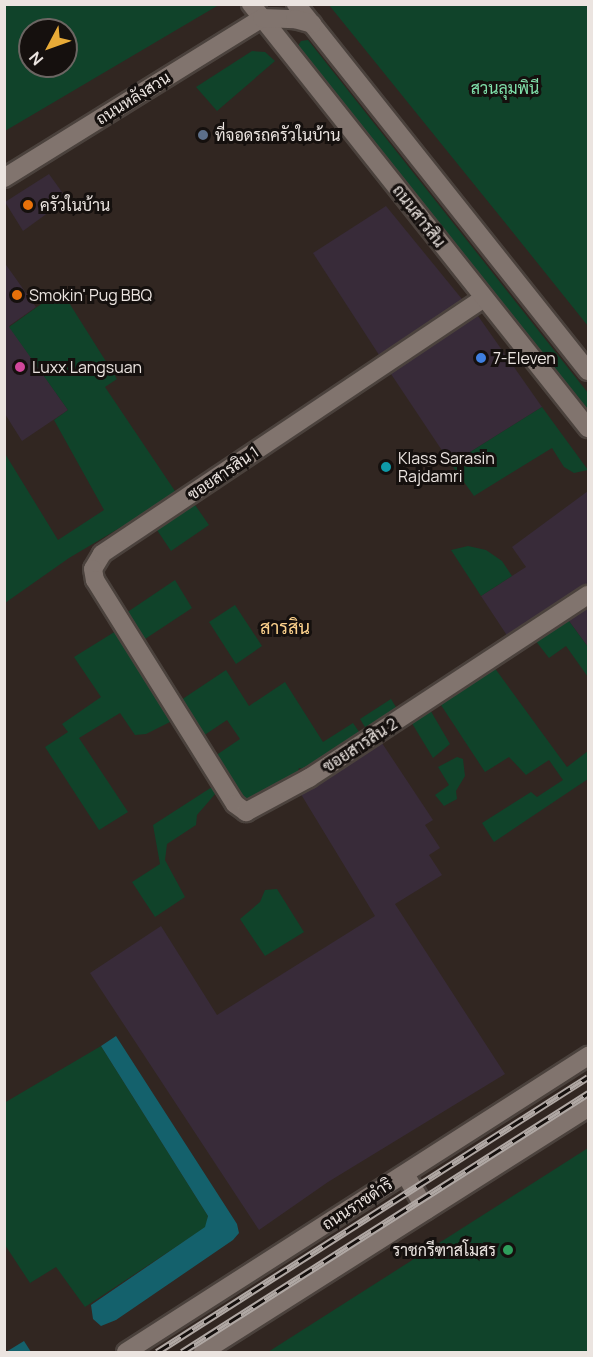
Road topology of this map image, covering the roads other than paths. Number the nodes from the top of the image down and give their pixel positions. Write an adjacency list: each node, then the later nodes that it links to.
1 (296, 4): 3 (street)
2 (256, 11): 3 (street); 4 (street, ถนนหลังสวน); 5 (street, ถนนสารสิน)
3 (312, 24): 6 (street)
4 (4, 178)
5 (484, 298): 7 (street, ถนนสารสิน); 9 (street, ซอยสารสิน 1)
6 (588, 371)
7 (588, 428)
8 (588, 595): 9 (street, ซอยสารสิน 2)
9 (167, 698)
10 (588, 1056): 12 (street, ถนนราชดำริ)
11 (588, 1108): 13 (street)
12 (405, 1174): 13 (street); 14 (street, ถนนราชดำริ)
13 (426, 1210): 15 (street)
14 (126, 1353)
15 (202, 1353)

